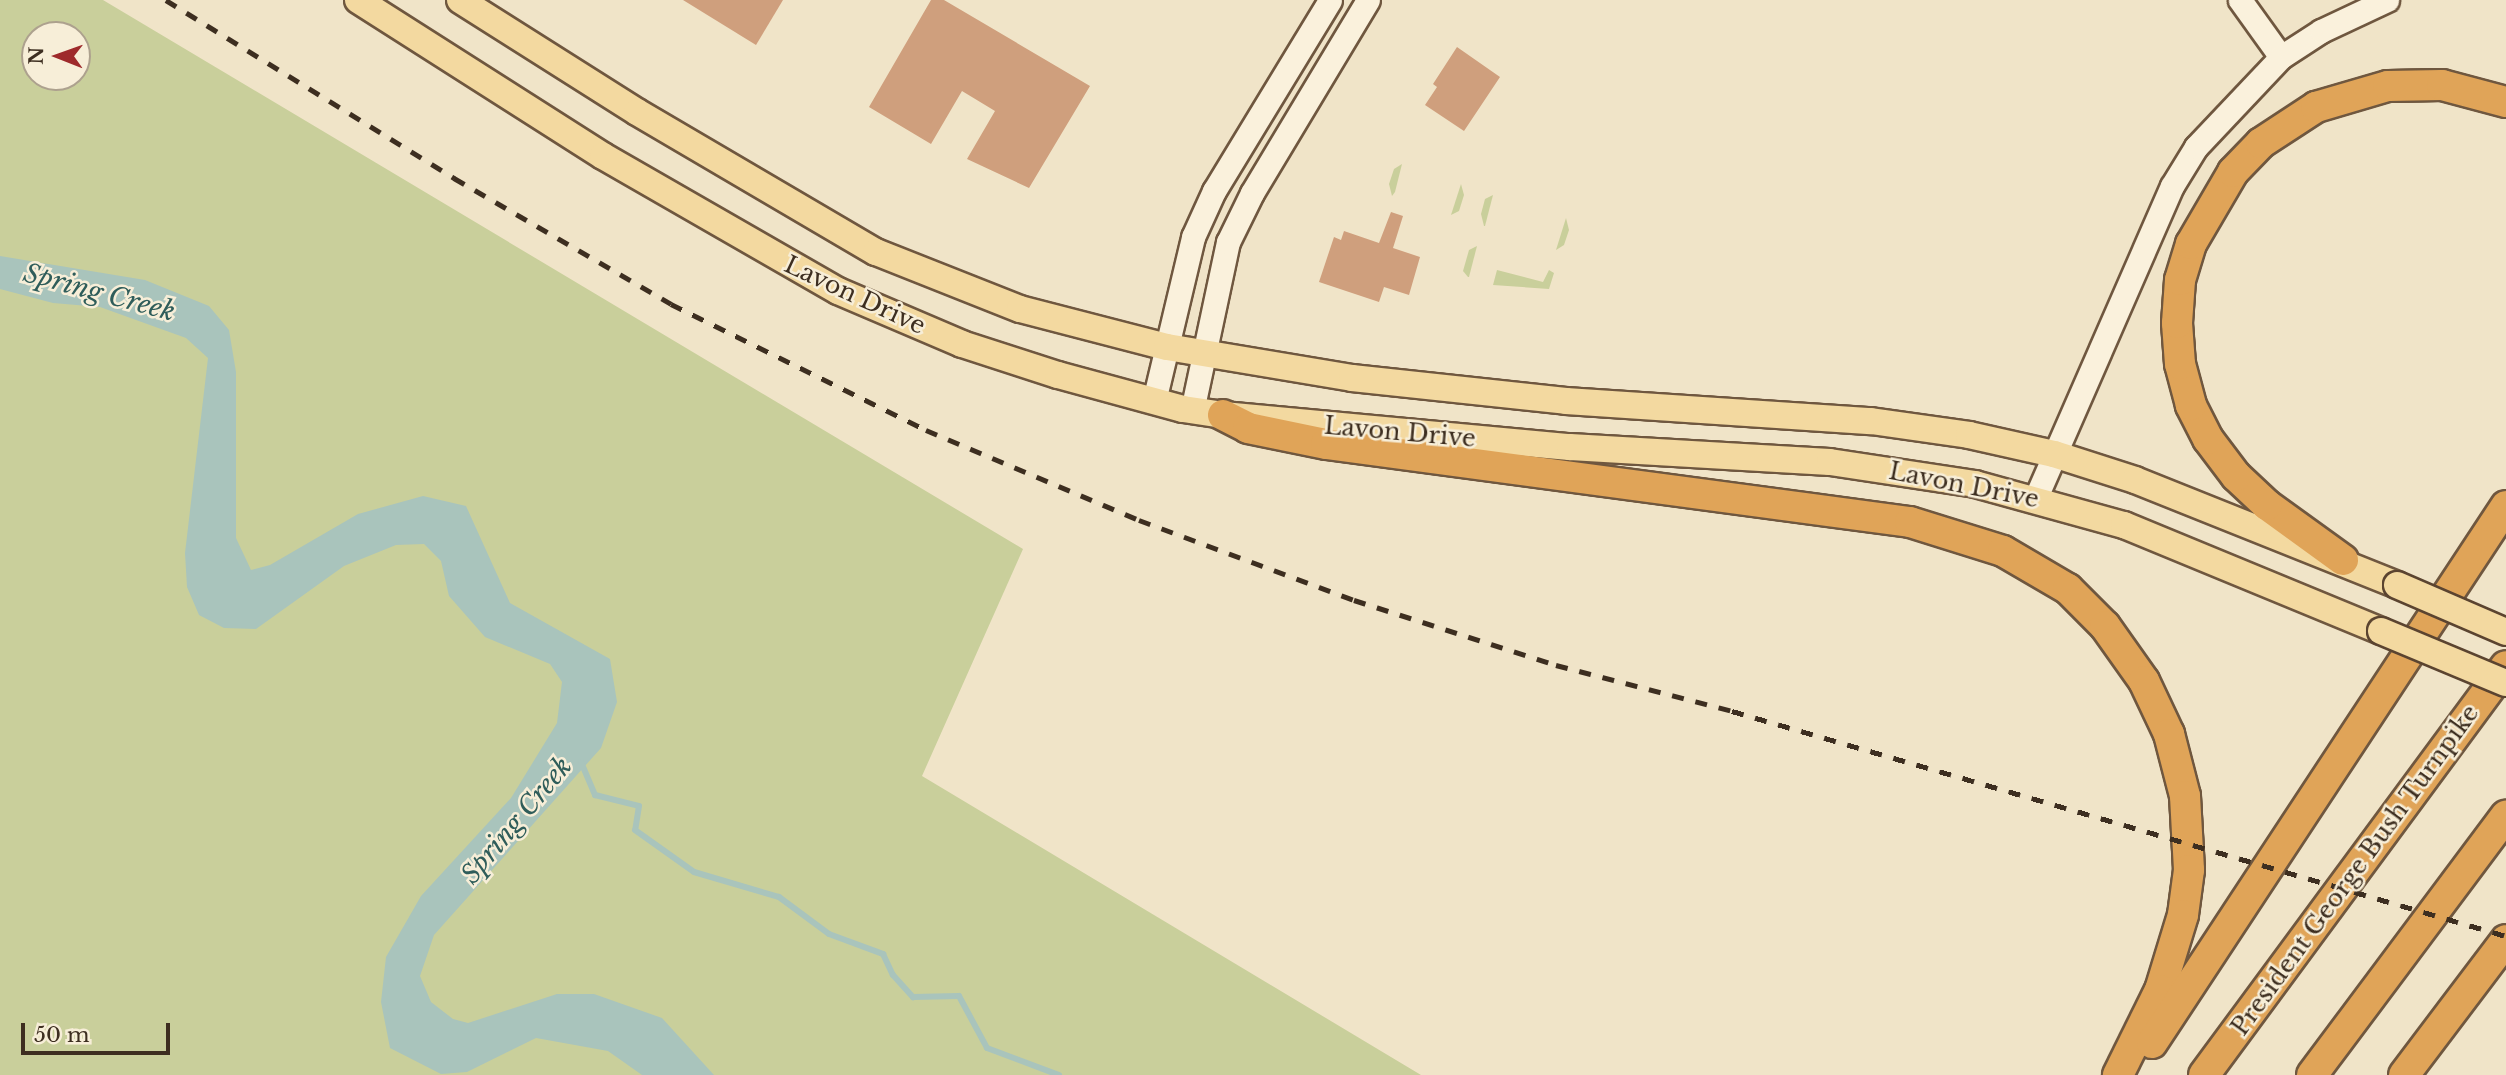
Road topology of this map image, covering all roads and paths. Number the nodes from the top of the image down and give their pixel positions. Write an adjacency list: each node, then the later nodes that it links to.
1 (358, 0): 11 (main road, Lavon Drive)
2 (460, 0): 9 (main road, Lavon Drive)
3 (1331, 0): 9 (street)
4 (1368, 0): 10 (street)
5 (2240, 0): 7 (street)
6 (2387, 0): 7 (street)
7 (2281, 57): 14 (street)
8 (2506, 102): 18 (highway)
9 (1167, 347): 10 (main road, Lavon Drive); 11 (street)
10 (1202, 354): 12 (street); 14 (main road, Lavon Drive)
11 (1154, 401): 12 (main road, Lavon Drive)
12 (1192, 411): 13 (main road, Lavon Drive)
13 (1223, 415): 15 (main road, Lavon Drive); 27 (highway)
14 (2054, 454): 15 (street); 18 (main road, Lavon Drive)
15 (2036, 498): 22 (main road, Lavon Drive, bridge)
16 (2506, 506): 19 (highway)
17 (2506, 522): 19 (highway)
18 (2343, 560): 20 (main road, Lavon Drive, bridge)
19 (2468, 568): 28 (highway)
20 (2506, 632)
21 (2506, 666): 29 (highway, President George Bush Turnpike)
22 (2506, 682)
23 (2506, 816): 30 (highway)
24 (2506, 940): 26 (highway)
25 (2506, 967): 26 (highway)
26 (2412, 1063)
27 (2118, 1075)
28 (2131, 1075)
29 (2204, 1075)
30 (2312, 1075)

